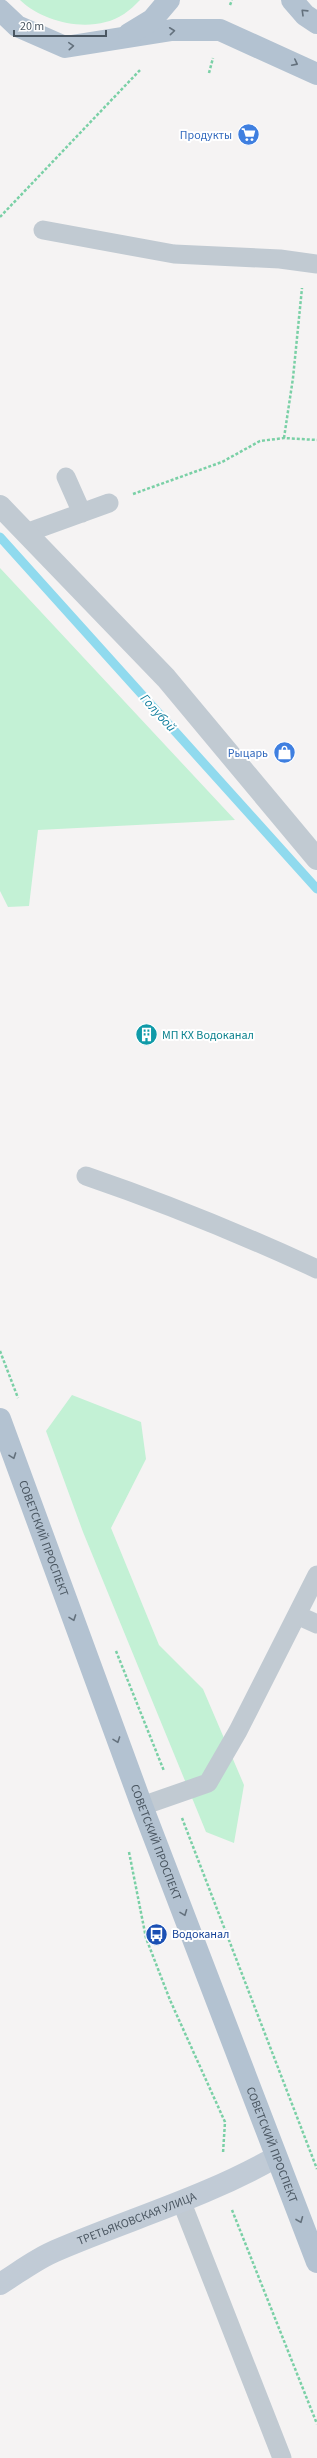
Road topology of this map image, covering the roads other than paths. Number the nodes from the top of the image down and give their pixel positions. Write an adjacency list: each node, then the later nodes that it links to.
1 (168, 0): 5 (main road)
2 (292, 0): 4 (main road, one-way to 2)
3 (0, 10): 5 (main road, one-way to 5)
4 (317, 23)
5 (120, 40): 6 (main road, one-way to 6)
6 (317, 74)
7 (43, 230): 8 (lane)
8 (317, 264)
9 (66, 477): 12 (lane)
10 (109, 503): 12 (lane)
11 (0, 506): 13 (street)
12 (82, 513): 13 (lane)
13 (26, 533): 14 (street)
14 (317, 859)
15 (86, 1176): 16 (lane)
16 (317, 1270)
17 (0, 1420): 21 (main road, СОВЕТСКИЙ ПРОСПЕКТ, one-way to 21)
18 (317, 1575): 19 (lane)
19 (297, 1615): 20 (lane); 21 (lane)
20 (317, 1624)
21 (142, 1806): 22 (main road, СОВЕТСКИЙ ПРОСПЕКТ, one-way to 22)
22 (276, 2157): 23 (street, ТРЕТЬЯКОВСКАЯ УЛИЦА); 24 (main road, СОВЕТСКИЙ ПРОСПЕКТ, one-way to 24)
23 (182, 2203): 25 (street, ТРЕТЬЯКОВСКАЯ УЛИЦА); 26 (lane)
24 (317, 2262)
25 (0, 2284)
26 (282, 2458)

